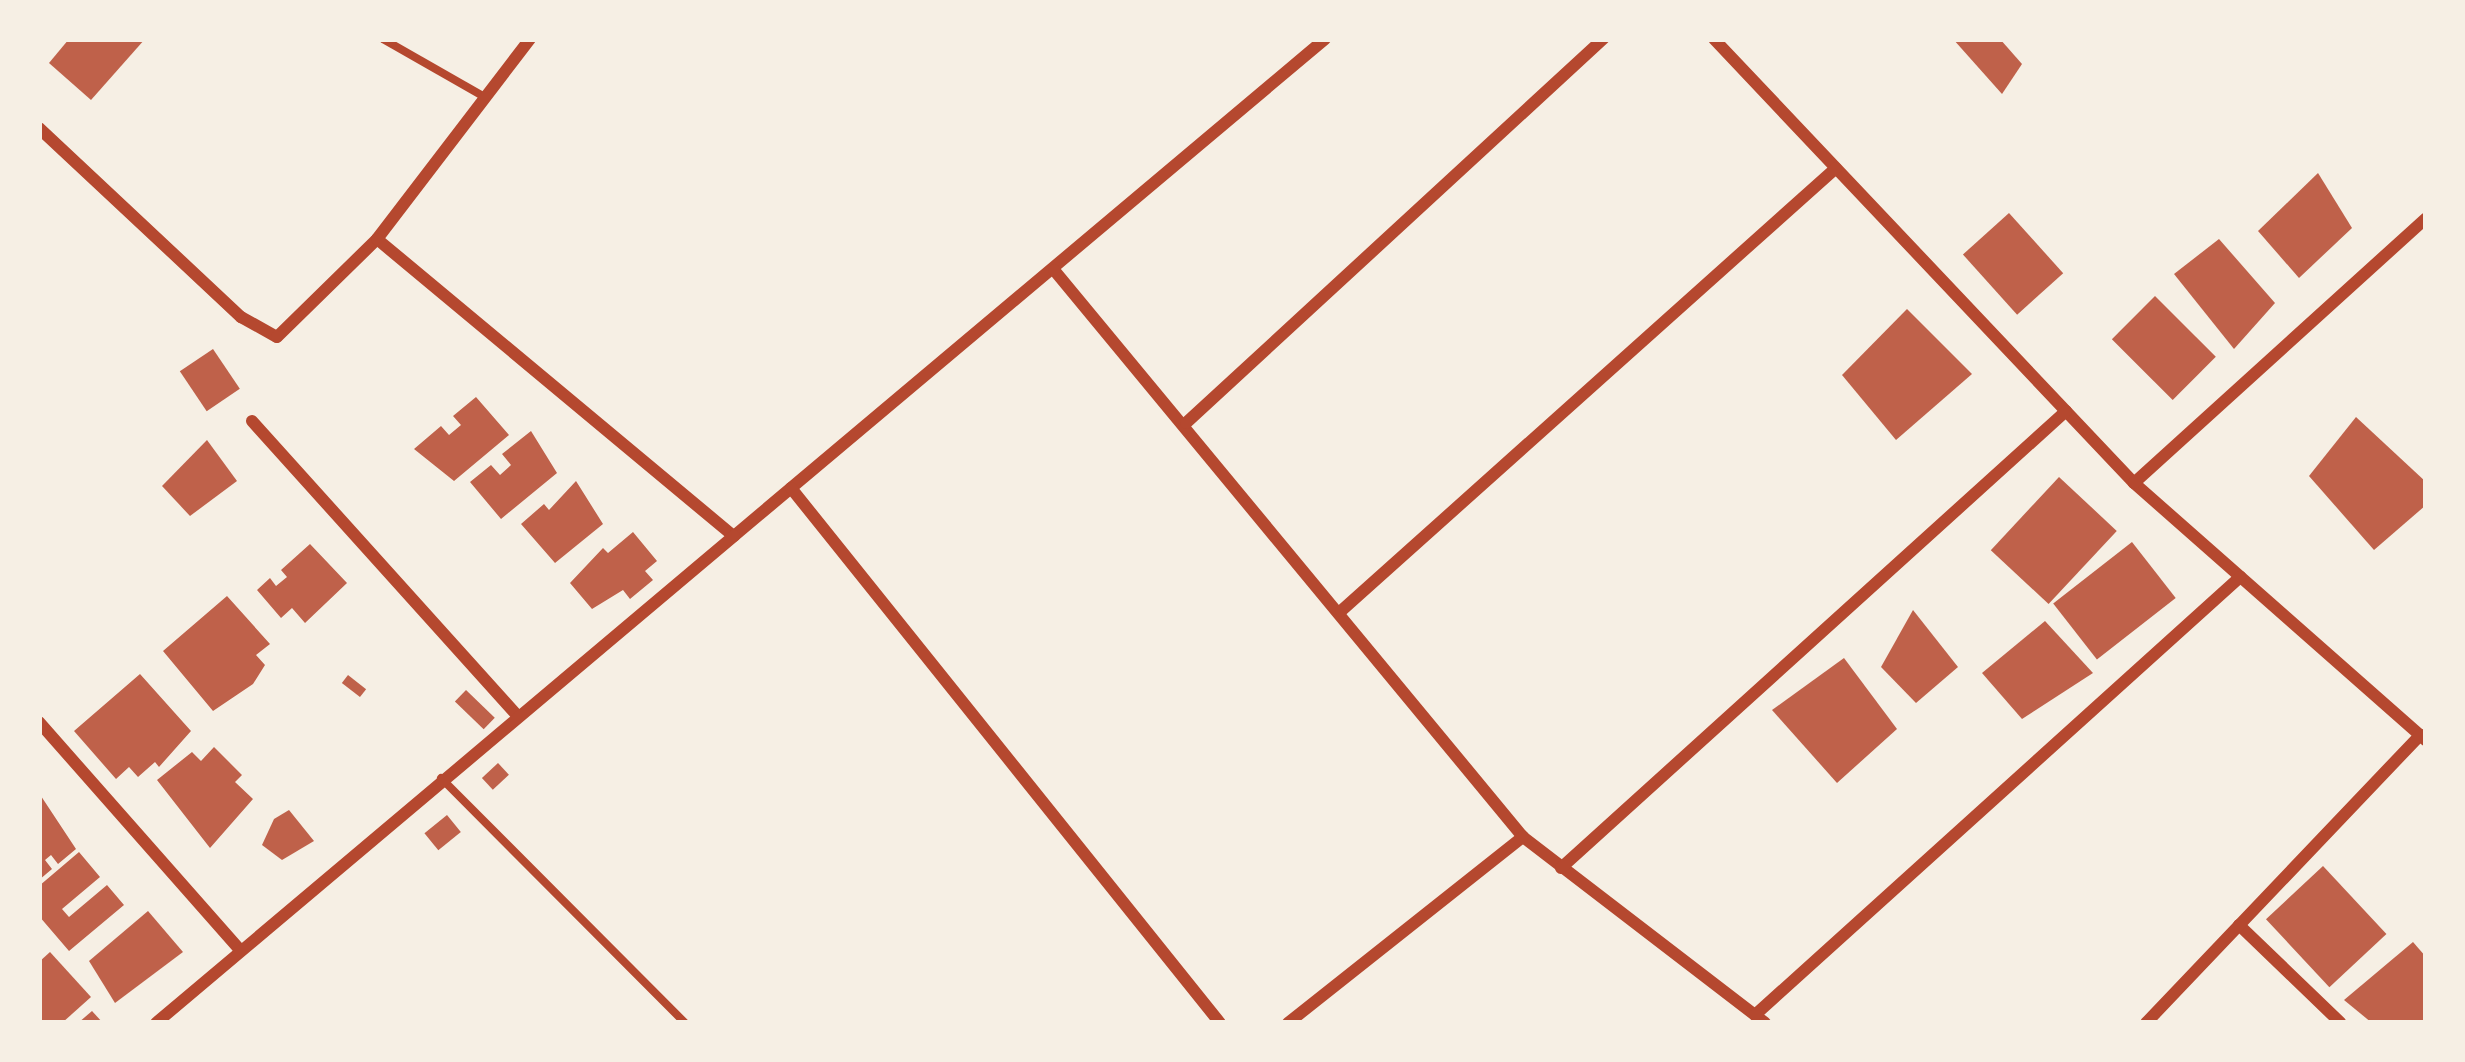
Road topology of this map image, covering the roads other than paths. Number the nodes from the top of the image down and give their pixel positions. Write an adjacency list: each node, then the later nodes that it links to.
1 (383, 39): 6 (lane)
2 (530, 39): 6 (street)
3 (1325, 39): 11 (street)
4 (1603, 39): 14 (street)
5 (1714, 39): 8 (street)
6 (483, 96): 10 (street)
7 (39, 128): 10 (street)
8 (1836, 168): 12 (street); 19 (street)
9 (2426, 218): 15 (street)
10 (377, 239): 17 (street)
11 (1054, 270): 14 (street); 16 (street)
12 (2066, 411): 15 (street); 25 (street)
13 (251, 422): 20 (street)
14 (1186, 423): 19 (street)
15 (2134, 483): 18 (street)
16 (791, 488): 17 (street); 31 (street)
17 (734, 536): 20 (street)
18 (2240, 577): 22 (street); 28 (street)
19 (1340, 611): 24 (street)
20 (515, 713): 23 (street)
21 (39, 722): 27 (street)
22 (2423, 737): 26 (street)
23 (440, 777): 27 (street); 30 (lane)
24 (1523, 837): 25 (street); 32 (street)
25 (1561, 868): 28 (street)
26 (2239, 925): 33 (street); 34 (street)
27 (240, 950): 29 (street)
28 (1760, 1019)
29 (156, 1023)
30 (685, 1023)
31 (1220, 1023)
32 (1288, 1023)
33 (2146, 1023)
34 (2341, 1023)

